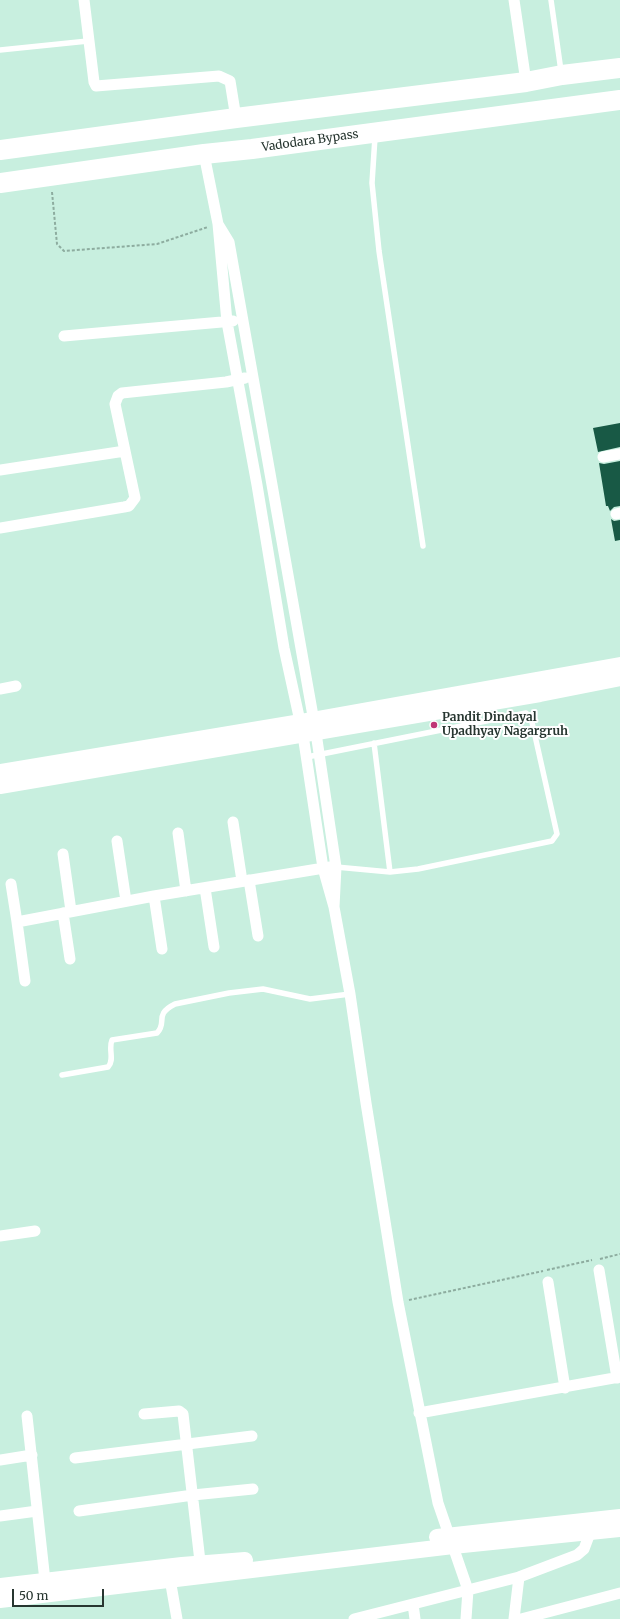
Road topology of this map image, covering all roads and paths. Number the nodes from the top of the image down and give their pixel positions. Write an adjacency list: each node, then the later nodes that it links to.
1 (84, 0): 4 (street)
2 (514, 0): 8 (street)
3 (551, 0): 7 (lane)
4 (88, 41): 5 (lane); 10 (street)
5 (0, 50)
6 (620, 68): 7 (highway)
7 (562, 75): 8 (highway)
8 (526, 82): 10 (highway)
9 (620, 100): 11 (highway, Vadodara Bypass)
10 (236, 118): 12 (highway)
11 (375, 133): 13 (highway, Vadodara Bypass); 27 (lane)
12 (0, 150)
13 (204, 154): 14 (highway, Vadodara Bypass); 16 (street)
14 (51, 176): 15 (highway, Vadodara Bypass); 16 (path)
15 (0, 183)
16 (218, 224): 17 (street); 18 (street)
17 (243, 319): 18 (street); 20 (street)
18 (227, 322): 19 (street); 21 (street)
19 (64, 336)
20 (253, 376): 21 (street); 32 (street)
21 (238, 379): 22 (street); 32 (street)
22 (125, 451): 25 (street); 26 (street)
23 (620, 454): 24 (street)
24 (603, 457)
25 (0, 470)
26 (0, 528)
27 (423, 546)
28 (620, 665): 32 (street)
29 (620, 678): 32 (street)
30 (16, 686): 31 (street)
31 (0, 689)
32 (308, 727): 34 (street); 35 (street); 36 (street); 37 (street)
33 (374, 743): 34 (lane); 44 (lane); 44 (lane)
34 (319, 754): 35 (lane); 42 (street)
35 (307, 757): 43 (street)
36 (0, 772)
37 (0, 786)
38 (233, 822): 45 (street)
39 (178, 832): 48 (street)
40 (116, 840): 50 (street)
41 (63, 854): 52 (street)
42 (336, 867): 43 (street); 44 (lane); 51 (street)
43 (323, 868): 45 (street); 51 (street)
44 (390, 872)
45 (246, 881): 47 (street); 54 (street)
46 (11, 884): 53 (street)
47 (205, 888): 48 (street); 55 (street)
48 (186, 891): 49 (street)
49 (154, 896): 50 (street); 56 (street)
50 (126, 901): 52 (street)
51 (334, 907): 59 (street)
52 (67, 912): 53 (street); 57 (street)
53 (17, 922): 58 (street)
54 (258, 936)
55 (214, 946)
56 (162, 949)
57 (70, 959)
58 (26, 981)
59 (350, 994): 60 (lane); 66 (street)
60 (62, 1075)
61 (34, 1230): 62 (street)
62 (0, 1236)
63 (620, 1254): 66 (path)
64 (599, 1270): 67 (street)
65 (548, 1282): 68 (street)
66 (398, 1302): 69 (street)
67 (618, 1378): 68 (street)
68 (565, 1388): 69 (street)
69 (419, 1413): 85 (street)
70 (144, 1414): 73 (street)
71 (27, 1416): 74 (street)
72 (252, 1436): 73 (street)
73 (187, 1444): 75 (street); 78 (street)
74 (32, 1456): 76 (street); 79 (street)
75 (75, 1458)
76 (0, 1460)
77 (253, 1489): 78 (street)
78 (193, 1495): 80 (street); 86 (street)
79 (37, 1511): 81 (street); 89 (street)
80 (79, 1511)
81 (0, 1516)
82 (620, 1517): 85 (street)
83 (620, 1529): 84 (street)
84 (590, 1533): 85 (street); 87 (street)
85 (451, 1541): 86 (street); 91 (street)
86 (201, 1570): 88 (street); 89 (street)
87 (519, 1577): 91 (street); 99 (street)
88 (170, 1579): 93 (street); 95 (street)
89 (45, 1581): 90 (street)
90 (0, 1586)
91 (468, 1590): 94 (street); 98 (street)
92 (620, 1593): 100 (street)
93 (0, 1600)
94 (413, 1604): 96 (street); 97 (street)
95 (178, 1619)
96 (354, 1619)
97 (415, 1619)
98 (466, 1619)
99 (514, 1619)
100 (521, 1619)

